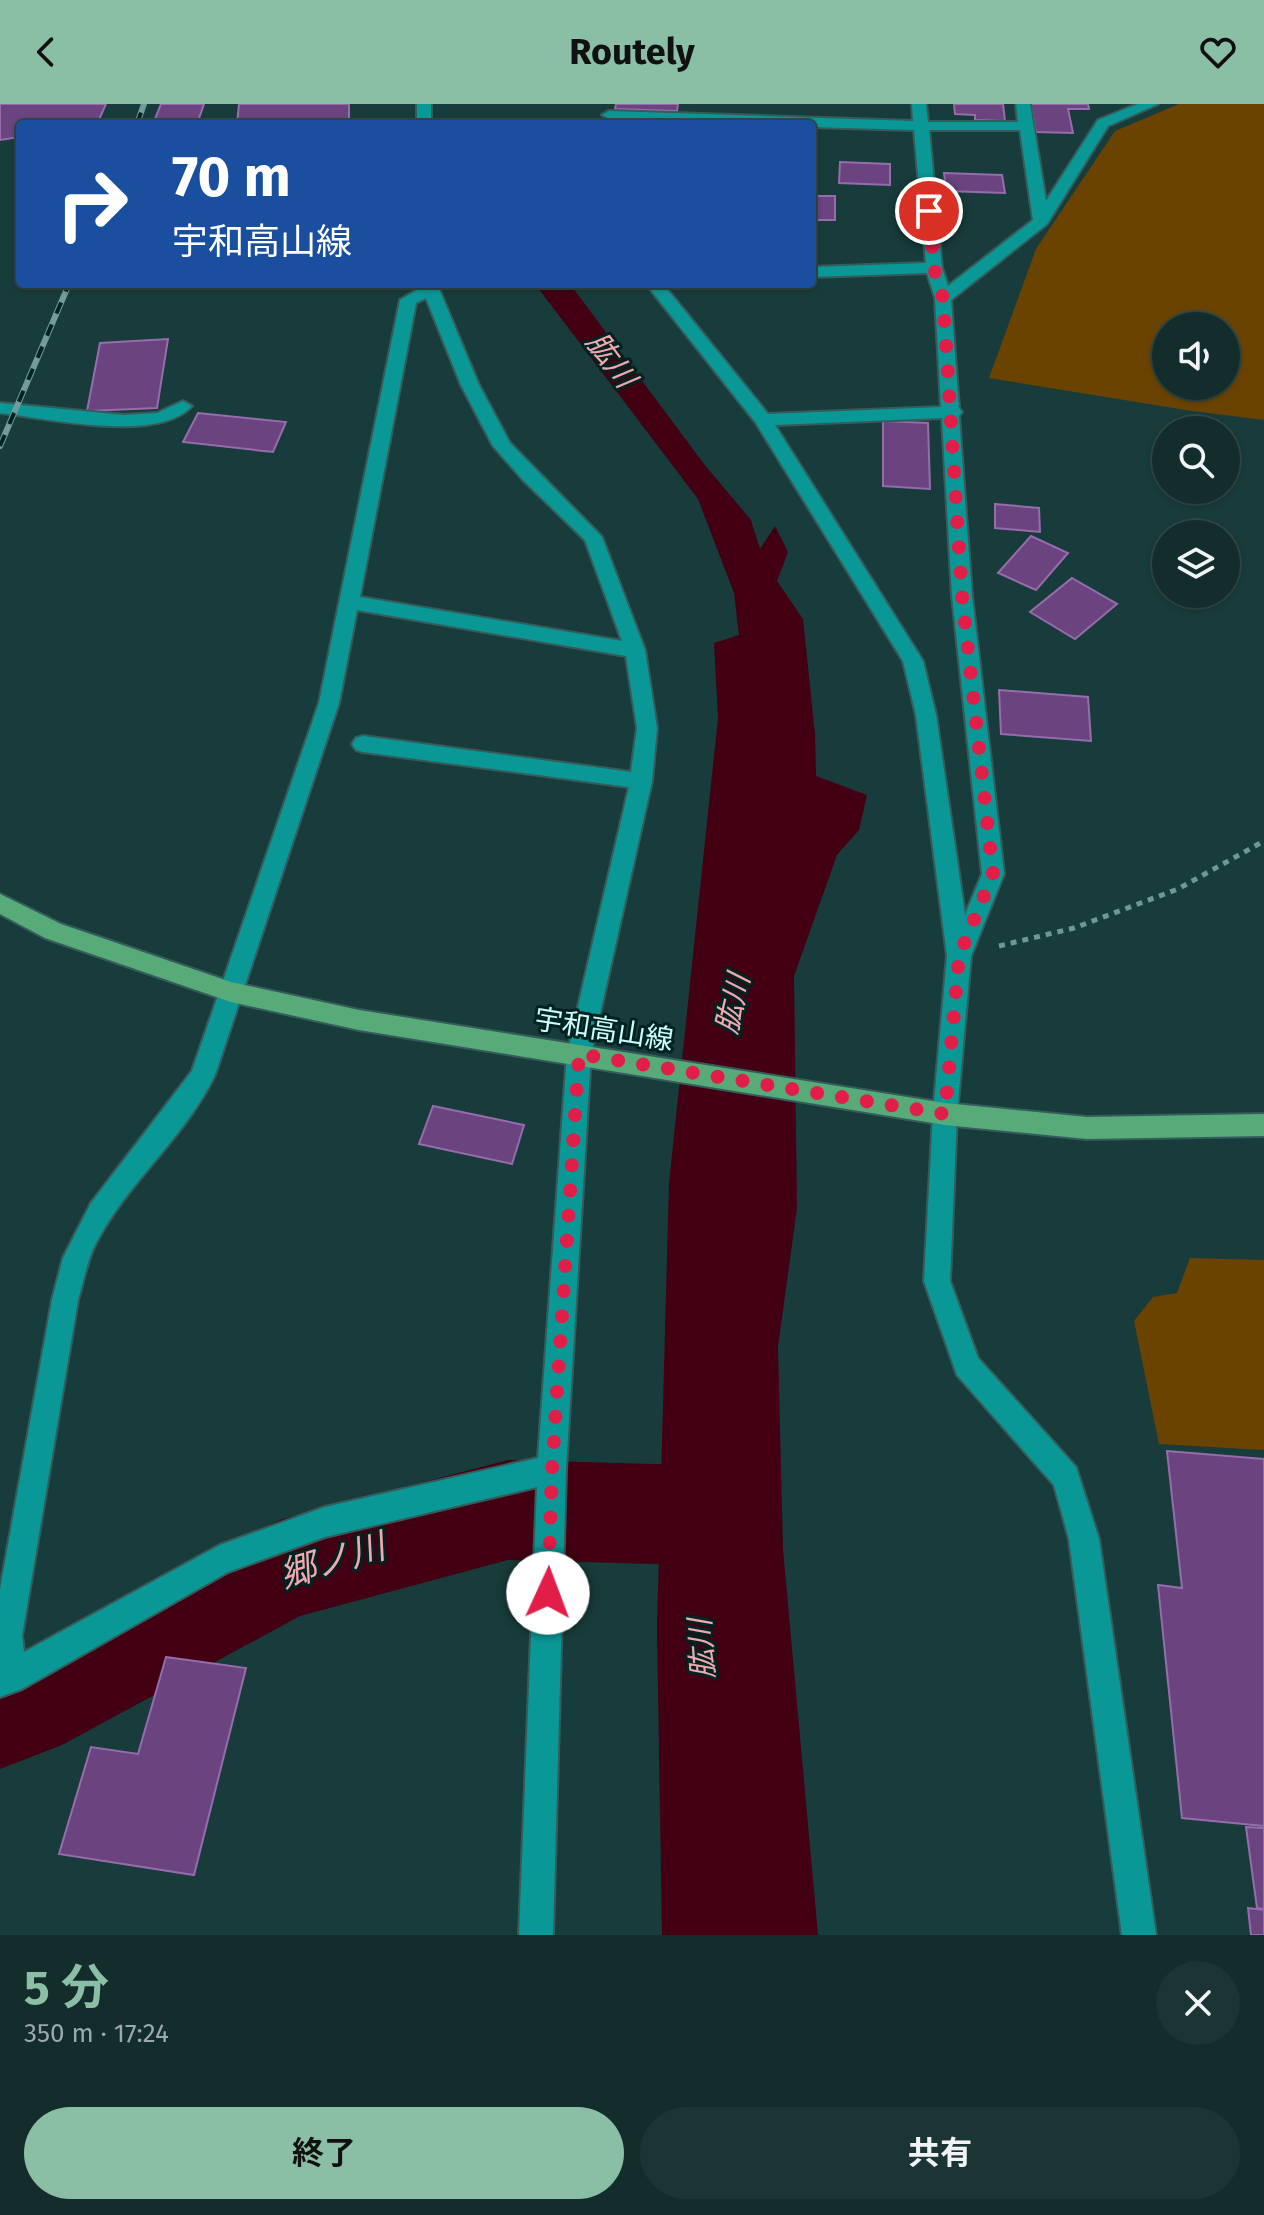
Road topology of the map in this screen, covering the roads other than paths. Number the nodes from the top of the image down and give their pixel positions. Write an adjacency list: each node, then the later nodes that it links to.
1 (919, 104): 7 (street)
2 (1023, 104): 8 (street)
3 (1151, 104): 9 (street)
4 (609, 114): 5 (street)
5 (724, 120)
6 (816, 123): 7 (street)
7 (921, 126): 8 (street); 10 (street)
8 (1026, 126): 9 (street)
9 (1041, 221): 15 (street)
10 (934, 268): 11 (street); 15 (street)
11 (816, 272)
12 (427, 288): 20 (street)
13 (429, 288): 21 (street)
14 (657, 288): 19 (street)
15 (943, 298): 18 (street)
16 (183, 406): 17 (street)
17 (0, 408)
18 (953, 412): 19 (street); 25 (street)
19 (763, 420): 25 (street)
20 (348, 602): 21 (street); 26 (street)
21 (635, 650): 23 (street)
22 (363, 744): 23 (street)
23 (641, 781): 27 (street)
24 (0, 903): 26 (main road, 宇和高山線)
25 (959, 956): 28 (street)
26 (231, 992): 27 (main road, 宇和高山線); 31 (street)
27 (579, 1054): 28 (main road, 宇和高山線); 30 (street)
28 (945, 1114): 29 (main road, 宇和高山線); 33 (street)
29 (1264, 1125)
30 (552, 1469): 31 (street); 32 (street)
31 (5, 1680)
32 (536, 1935)
33 (1139, 1935)

